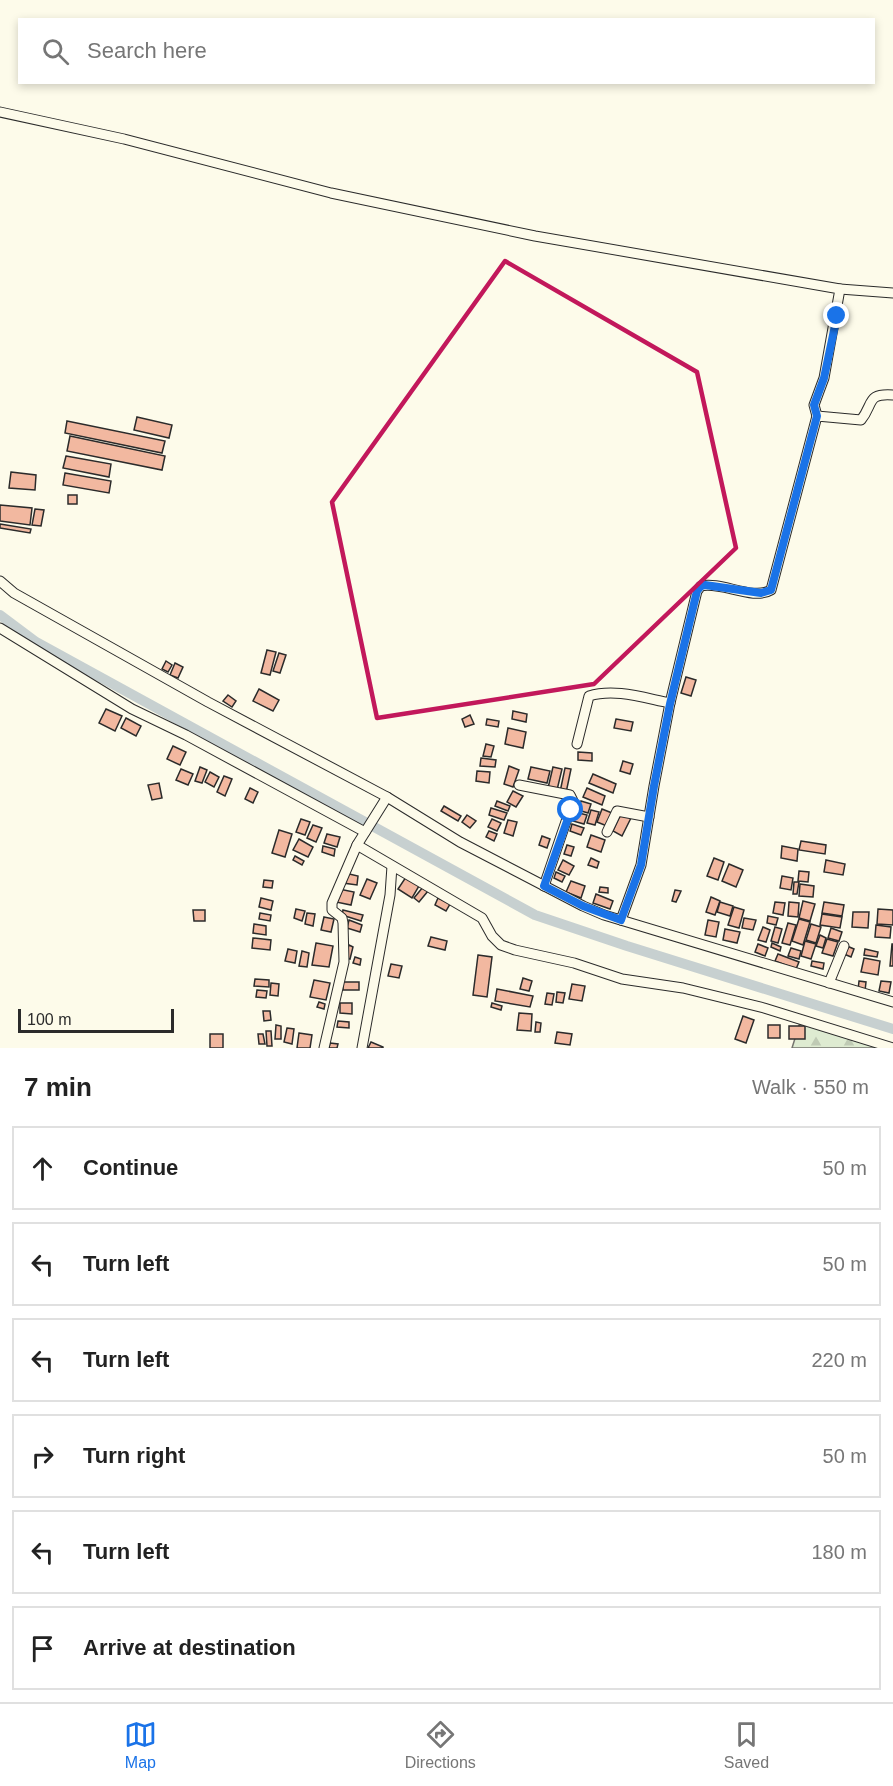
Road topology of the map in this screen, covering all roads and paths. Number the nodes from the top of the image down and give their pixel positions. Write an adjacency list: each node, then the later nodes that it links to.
1 (0, 111): 2 (street)
2 (840, 289): 3 (street); 5 (street)
3 (893, 293)
4 (893, 394): 5 (street)
5 (817, 416): 8 (street)
6 (0, 581): 11 (street)
7 (0, 628): 13 (street)
8 (670, 704): 9 (street); 12 (street)
9 (577, 744)
10 (519, 785): 17 (street)
11 (384, 802): 13 (street); 17 (street)
12 (649, 817): 14 (street); 18 (street)
13 (366, 830): 15 (street)
14 (607, 832)
15 (357, 845): 16 (street); 22 (street)
16 (392, 866): 23 (street); 24 (street)
17 (544, 886): 18 (street)
18 (621, 920): 20 (street)
19 (844, 946): 20 (street)
20 (829, 983): 21 (street)
21 (893, 1002)
22 (324, 1048)
23 (362, 1048)
24 (893, 1048)

